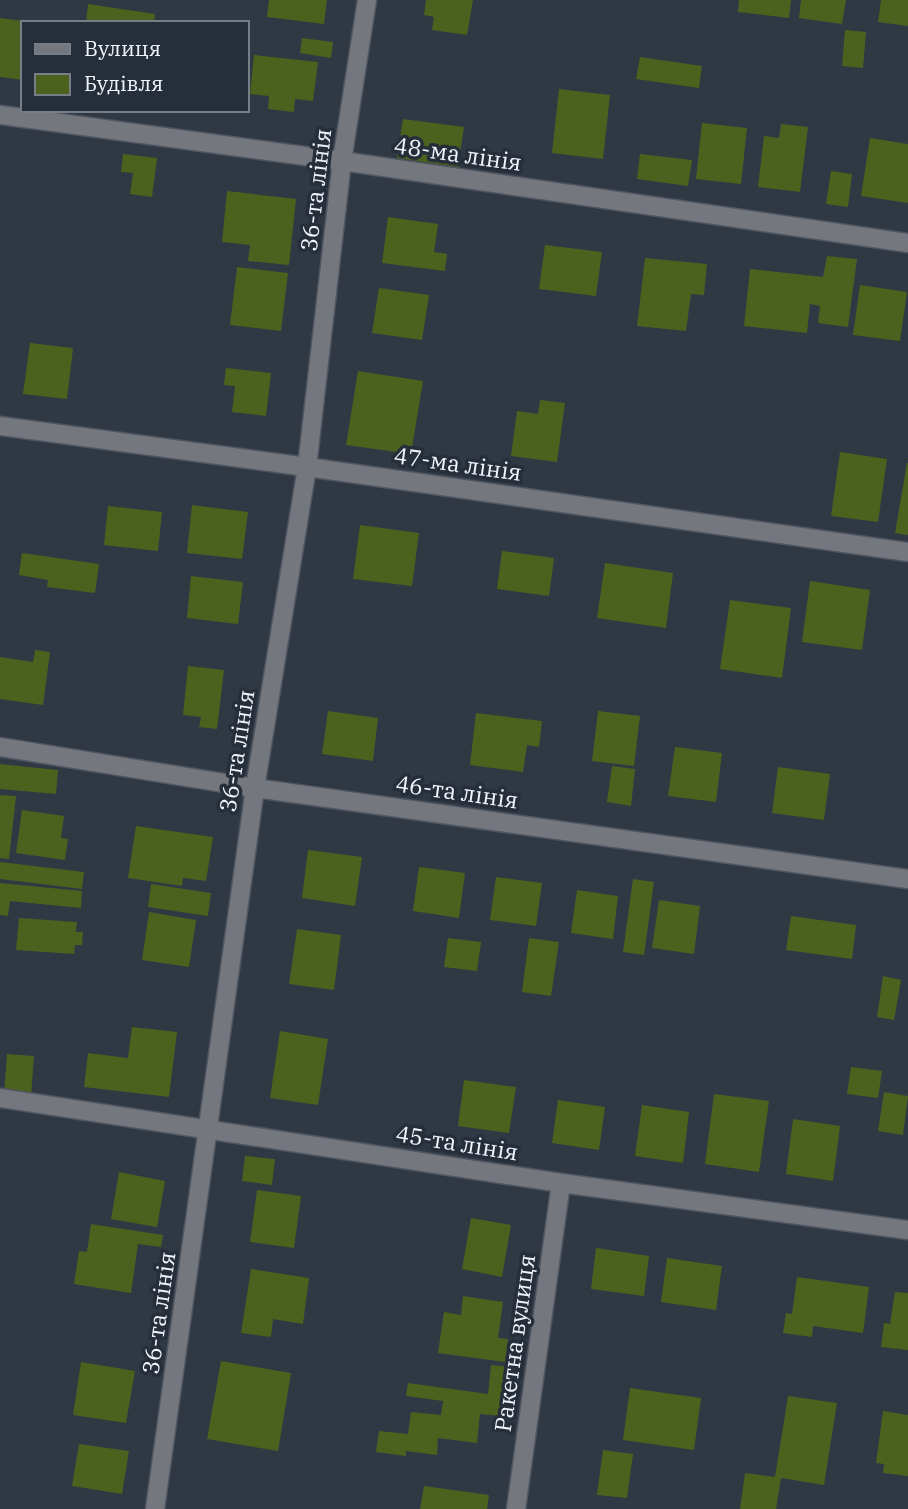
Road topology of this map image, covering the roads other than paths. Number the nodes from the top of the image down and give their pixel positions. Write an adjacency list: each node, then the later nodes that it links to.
1 (367, 0): 3 (street, 36-та лінія)
2 (0, 115): 3 (street, 48-ма лінія)
3 (342, 161): 4 (street, 48-ма лінія); 6 (street, 36-та лінія)
4 (908, 243)
5 (0, 426): 6 (street, 47-ма лінія)
6 (307, 467): 7 (street, 47-ма лінія); 9 (street, 36-та лінія)
7 (908, 552)
8 (0, 747): 9 (street, 46-та лінія)
9 (255, 788): 10 (street, 46-та лінія); 12 (street, 36-та лінія)
10 (908, 879)
11 (0, 1098): 12 (street, 45-та лінія)
12 (209, 1129): 13 (street, 45-та лінія); 15 (street, 36-та лінія)
13 (561, 1183): 14 (street, 45-та лінія); 16 (street, Ракетна вулиця)
14 (908, 1230)
15 (155, 1509)
16 (516, 1509)

